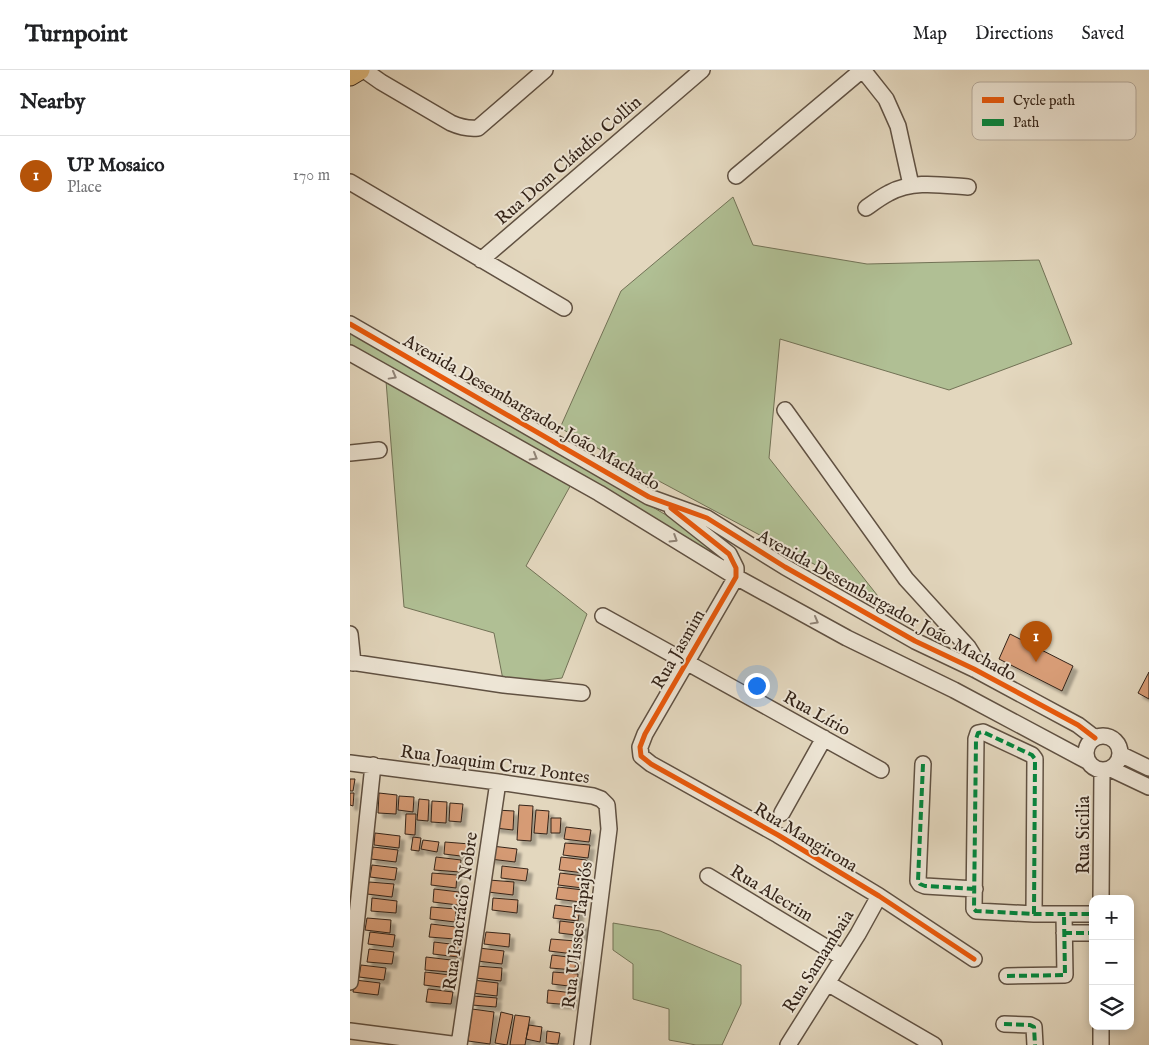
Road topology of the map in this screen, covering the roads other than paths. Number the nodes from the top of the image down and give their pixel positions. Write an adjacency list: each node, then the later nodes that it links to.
1 (360, 70): 6 (main road)
2 (364, 70): 3 (street)
3 (545, 70)
4 (702, 70): 12 (street, Rua Dom Cláudio Collin)
5 (862, 70): 7 (street); 9 (street)
6 (350, 76)
7 (736, 176)
8 (350, 182): 12 (street)
9 (911, 185): 10 (street); 11 (street)
10 (968, 187)
11 (866, 208)
12 (481, 260): 13 (street)
13 (564, 308)
14 (350, 324): 19 (street, Avenida Desembargador João Machado)
15 (350, 353): 20 (street, Avenida Desembargador João Machado, one-way to 20)
16 (785, 410): 25 (street)
17 (379, 450): 18 (street)
18 (350, 453)
19 (665, 503): 20 (street); 25 (street, Avenida Desembargador João Machado)
20 (736, 577): 23 (street, Rua Jasmim); 31 (street, Avenida Desembargador João Machado, one-way to 31)
21 (603, 616): 23 (street, Rua Lírio)
22 (350, 634): 24 (street)
23 (687, 662): 27 (street, Rua Jasmim); 28 (street, Rua Lírio)
24 (352, 663): 26 (street)
25 (974, 670): 29 (street, Avenida Desembargador João Machado)
26 (582, 693)
27 (645, 734): 45 (street, Rua Mangirona)
28 (824, 738): 36 (street, Rua Lírio); 40 (street)
29 (1095, 738): 30 (street); 31 (street)
30 (1120, 754): 35 (street); 37 (street)
31 (1087, 761): 37 (street)
32 (350, 763): 34 (street, Rua Joaquim Cruz Pontes)
33 (923, 764): 43 (street)
34 (373, 765): 38 (street, Rua Joaquim Cruz Pontes); 54 (street)
35 (1149, 768)
36 (881, 770)
37 (1106, 770): 39 (street); 44 (street, Rua Sicilia)
38 (498, 782): 41 (street, Rua Joaquim Cruz Pontes); 59 (street, Rua Pancrácio Nobre)
39 (1149, 787)
40 (782, 813)
41 (609, 829): 60 (street, Rua Ulisses Tapajós)
42 (708, 876): 51 (street, Rua Alecrim)
43 (975, 889): 46 (street); 46 (street)
44 (1101, 895)
45 (879, 896): 51 (street, Rua Samambaia); 52 (street, Rua Mangirona)
46 (1034, 914): 48 (street)
47 (1089, 914): 48 (street)
48 (1064, 915): 49 (street)
49 (1064, 933): 50 (street); 53 (street)
50 (1089, 933)
51 (842, 957): 55 (street, Rua Samambaia)
52 (974, 959)
53 (1007, 976)
54 (350, 982)
55 (826, 983): 61 (street, Rua Samambaia); 62 (street)
56 (1004, 1024): 63 (street)
57 (1101, 1030): 64 (street)
58 (359, 1036): 59 (street)
59 (459, 1045)
60 (582, 1045)
61 (788, 1045)
62 (934, 1045)
63 (1035, 1045)
64 (1101, 1045)

